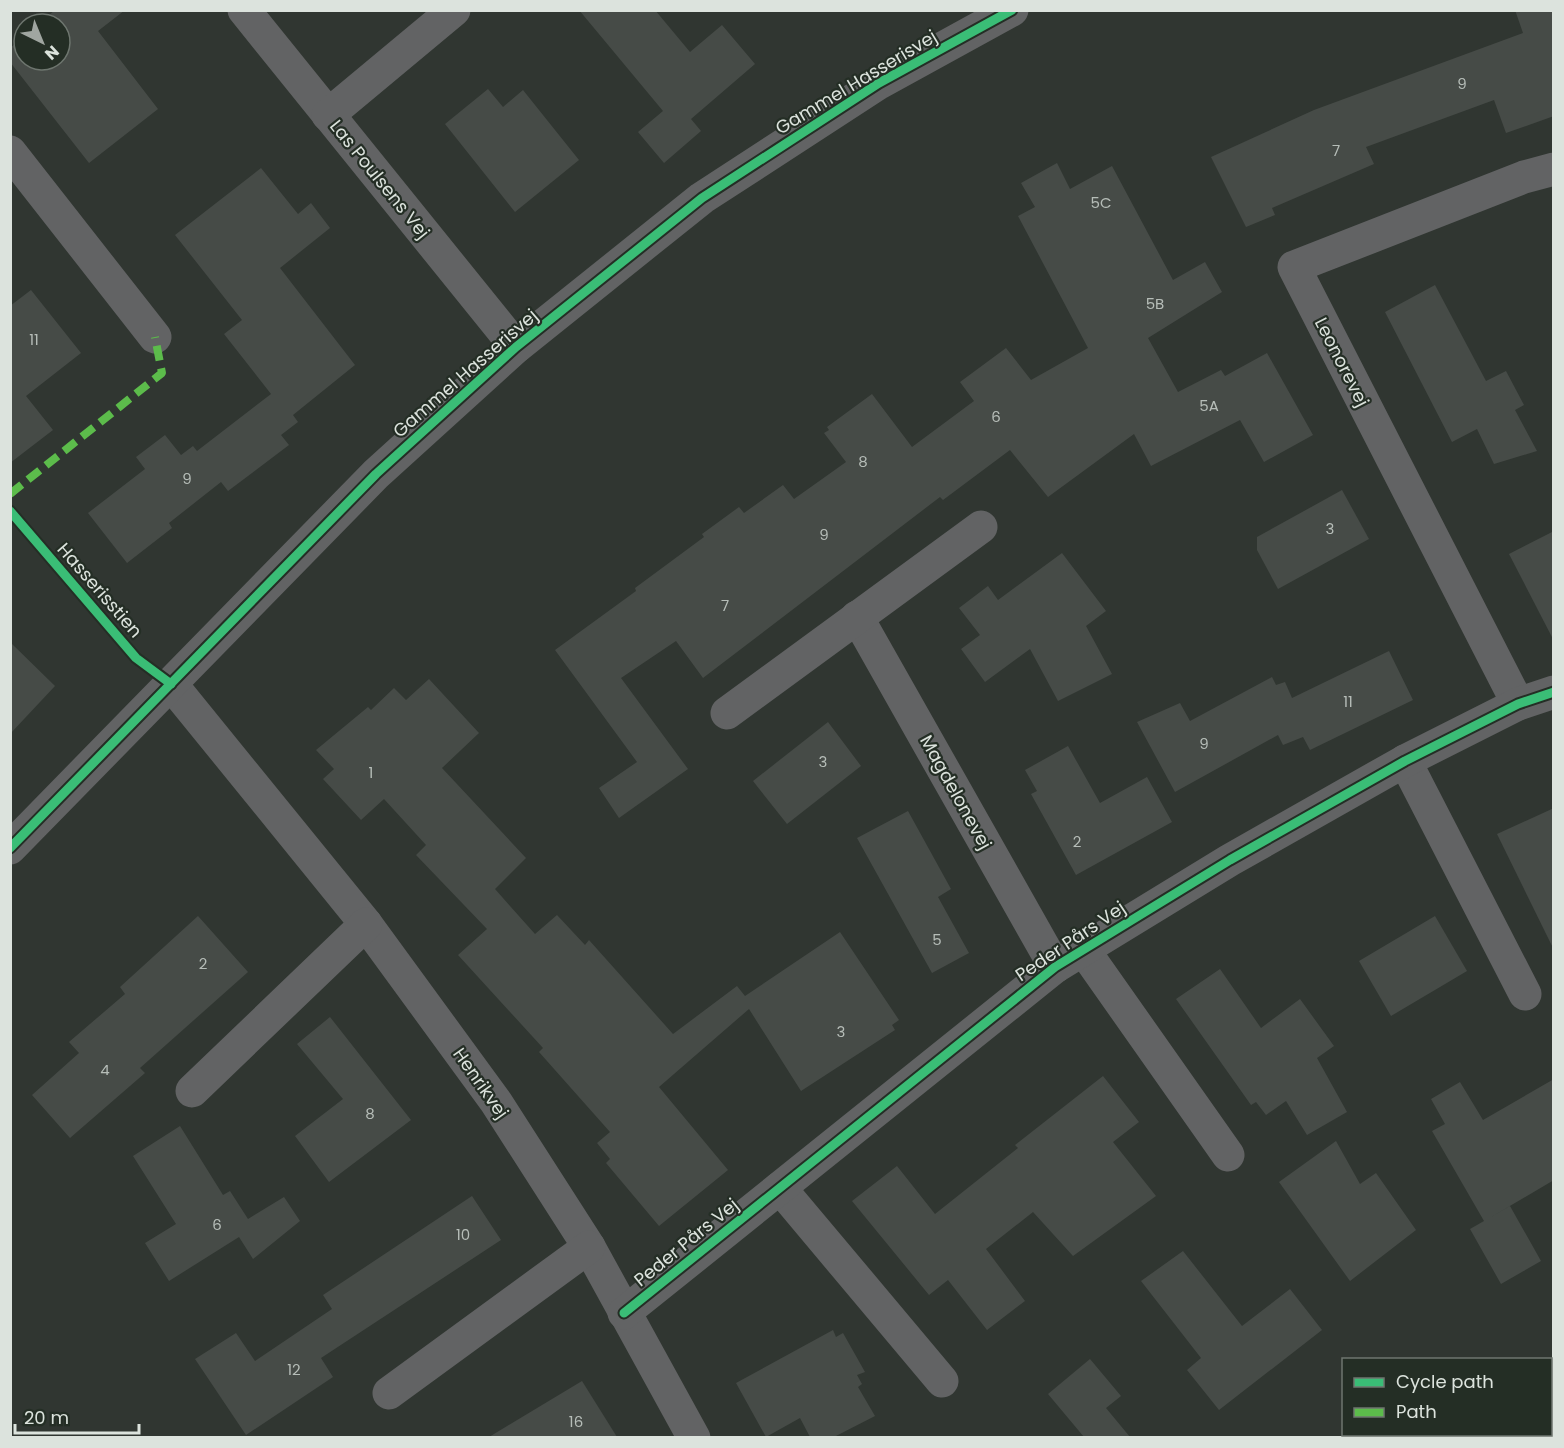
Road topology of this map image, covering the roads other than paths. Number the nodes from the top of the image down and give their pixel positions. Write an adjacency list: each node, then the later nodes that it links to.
1 (244, 10): 4 (street, Las Poulsens Vej)
2 (454, 10): 4 (street)
3 (1012, 10): 8 (street, Gammel Hasserisvej)
4 (328, 115): 8 (street, Las Poulsens Vej)
5 (10, 152): 7 (street)
6 (1554, 169): 13 (street, Leonorevej)
7 (155, 337)
8 (516, 347): 11 (street, Gammel Hasserisvej)
9 (981, 527): 10 (street)
10 (857, 617): 14 (street); 19 (street, Magdelonevej)
11 (171, 684): 16 (street, Gammel Hasserisvej); 17 (street, Henrikvej)
12 (1554, 692): 13 (street, Peder Pårs Vej)
13 (1518, 704): 15 (street, Peder Pårs Vej)
14 (727, 713)
15 (1405, 761): 18 (street, Peder Pårs Vej); 20 (street)
16 (10, 848)
17 (366, 924): 21 (street); 24 (street, Henrikvej)
18 (1083, 948): 19 (street, Peder Pårs Vej); 22 (street, Peder Pårs Vej)
19 (1054, 967): 23 (street, Peder Pårs Vej)
20 (1525, 994)
21 (192, 1091)
22 (1228, 1155)
23 (780, 1188): 25 (street, Peder Pårs Vej); 26 (street)
24 (589, 1247): 25 (street, Henrikvej); 27 (street)
25 (624, 1313): 28 (street, Henrikvej)
26 (942, 1381)
27 (389, 1393)
28 (694, 1437)

